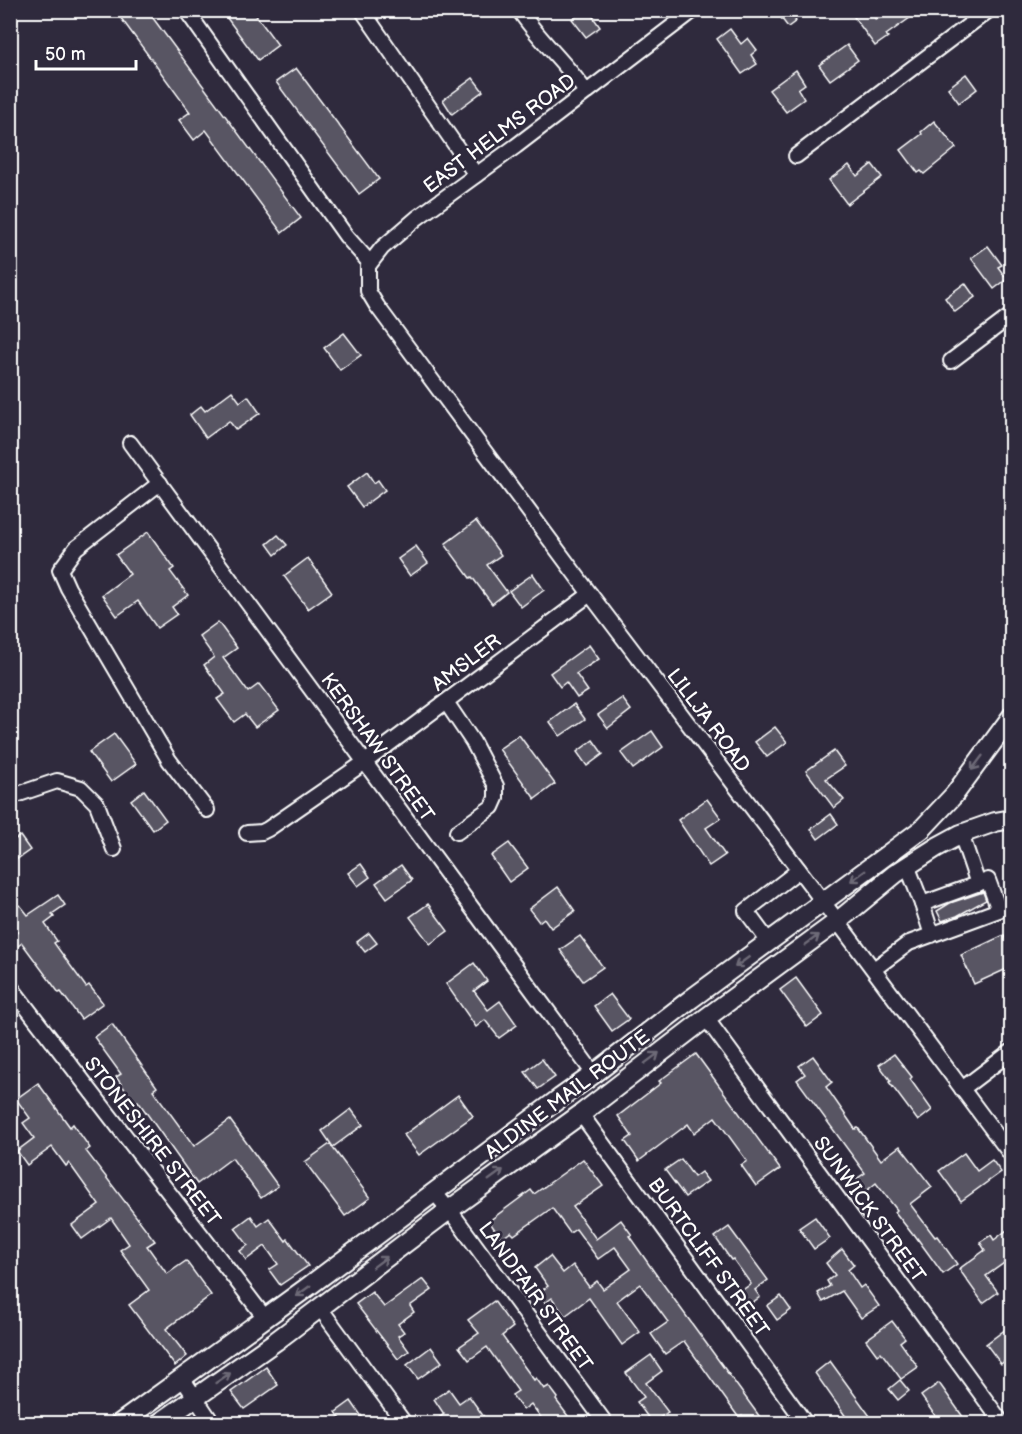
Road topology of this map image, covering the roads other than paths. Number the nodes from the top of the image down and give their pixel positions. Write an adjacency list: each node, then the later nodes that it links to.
1 (186, 10): 9 (street)
2 (362, 10): 8 (street)
3 (519, 10): 6 (street)
4 (694, 10): 6 (street, EAST HELMS ROAD)
5 (989, 10): 7 (street)
6 (586, 92): 8 (street, EAST HELMS ROAD)
7 (796, 156)
8 (476, 175): 9 (street, EAST HELMS ROAD)
9 (370, 263): 14 (street, LILLJA ROAD)
10 (1011, 315): 11 (street)
11 (951, 361)
12 (130, 443): 13 (street, KERSHAW STREET)
13 (160, 483): 17 (street, KERSHAW STREET); 19 (street)
14 (590, 594): 15 (street, AMSLER); 26 (street, LILLJA ROAD)
15 (446, 702): 17 (street, AMSLER); 21 (street)
16 (1011, 716): 28 (main road, ALDINE MAIL ROUTE, one-way to 28)
17 (365, 762): 22 (street, AMSLER); 37 (street, KERSHAW STREET)
18 (10, 797): 24 (street)
19 (207, 810)
20 (1011, 819): 23 (main road, ALDINE MAIL ROUTE)
21 (457, 832)
22 (247, 833)
23 (961, 834): 25 (main road, ALDINE MAIL ROUTE); 27 (street)
24 (114, 849)
25 (907, 865): 29 (street); 30 (main road, ALDINE MAIL ROUTE)
26 (799, 870): 28 (street, LILLJA ROAD); 32 (street)
27 (978, 884): 29 (street); 31 (street)
28 (823, 902): 30 (street, LILLJA ROAD); 32 (main road, ALDINE MAIL ROUTE)
29 (922, 904): 31 (street)
30 (838, 921): 33 (street, LILLJA ROAD); 35 (main road, ALDINE MAIL ROUTE, one-way to 30)
31 (932, 934): 33 (street)
32 (769, 942): 37 (main road, ALDINE MAIL ROUTE, one-way to 37)
33 (874, 969): 38 (street, LILLJA ROAD)
34 (10, 986): 44 (street, STONESHIRE STREET)
35 (706, 1018): 39 (main road, ALDINE MAIL ROUTE, one-way to 35); 53 (street, SUNWICK STREET)
36 (1011, 1051): 38 (street)
37 (594, 1074): 41 (main road, ALDINE MAIL ROUTE)
38 (962, 1089): 40 (street, LILLJA ROAD)
39 (581, 1114): 42 (main road, ALDINE MAIL ROUTE, one-way to 39); 52 (street, BURTCLIFF STREET)
40 (1011, 1156)
41 (434, 1192): 42 (street, LANDFAIR STREET); 44 (main road, ALDINE MAIL ROUTE, one-way to 44)
42 (449, 1210): 43 (main road, ALDINE MAIL ROUTE, one-way to 42); 51 (street, LANDFAIR STREET)
43 (320, 1308): 46 (main road, ALDINE MAIL ROUTE, one-way to 43); 50 (street)
44 (266, 1319): 45 (main road, ALDINE MAIL ROUTE)
45 (182, 1378): 46 (street); 47 (main road, ALDINE MAIL ROUTE)
46 (195, 1397): 48 (main road, ALDINE MAIL ROUTE); 49 (street)
47 (119, 1424)
48 (158, 1424)
49 (213, 1424)
50 (405, 1424)
51 (606, 1424)
52 (806, 1424)
53 (1003, 1424)

